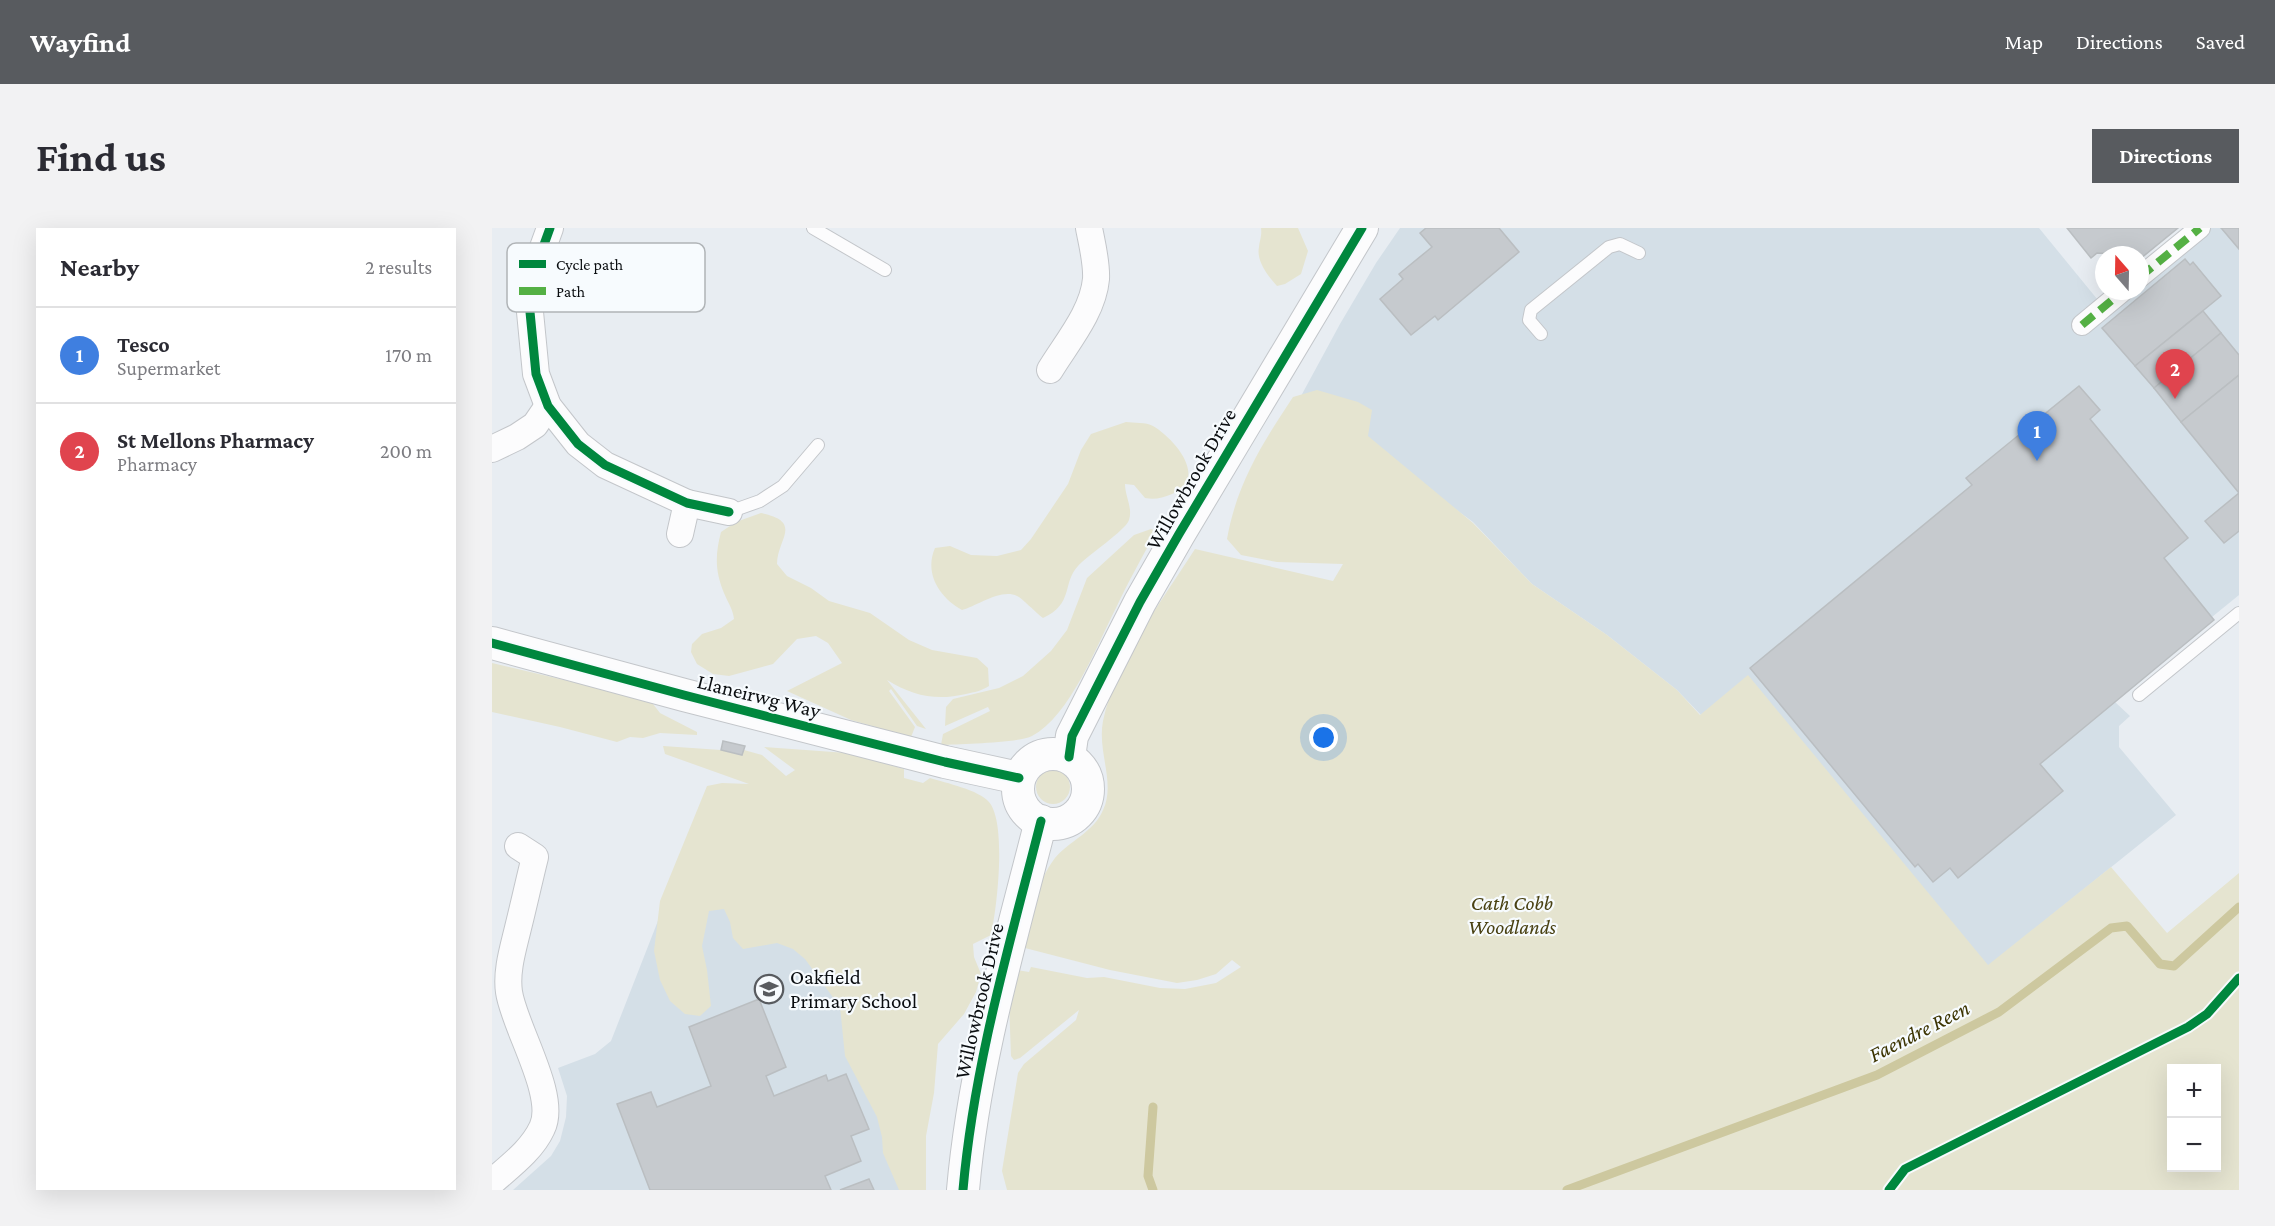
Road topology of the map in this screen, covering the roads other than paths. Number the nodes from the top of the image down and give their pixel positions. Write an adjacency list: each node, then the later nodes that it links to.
1 (550, 228): 6 (street)
2 (813, 228): 8 (lane)
3 (1089, 228): 14 (street)
4 (2200, 228): 9 (street)
5 (1355, 230): 24 (street, Willowbrook Drive)
6 (545, 243)
7 (1639, 253): 13 (lane)
8 (885, 270)
9 (2149, 270)
10 (2112, 300): 12 (street)
11 (530, 312): 15 (street)
12 (2082, 325)
13 (1541, 334)
14 (1050, 370)
15 (548, 406): 17 (street); 18 (street)
16 (818, 445): 19 (lane)
17 (492, 449)
18 (687, 503): 19 (street); 20 (street)
19 (729, 512)
20 (680, 534)
21 (2239, 613): 23 (lane)
22 (492, 643): 25 (street, Llaneirwg Way)
23 (2139, 695)
24 (1069, 757): 25 (street); 26 (street)
25 (1019, 778): 26 (street)
26 (1041, 821): 29 (street, Willowbrook Drive)
27 (518, 846): 28 (street)
28 (492, 1182)
29 (963, 1190)

